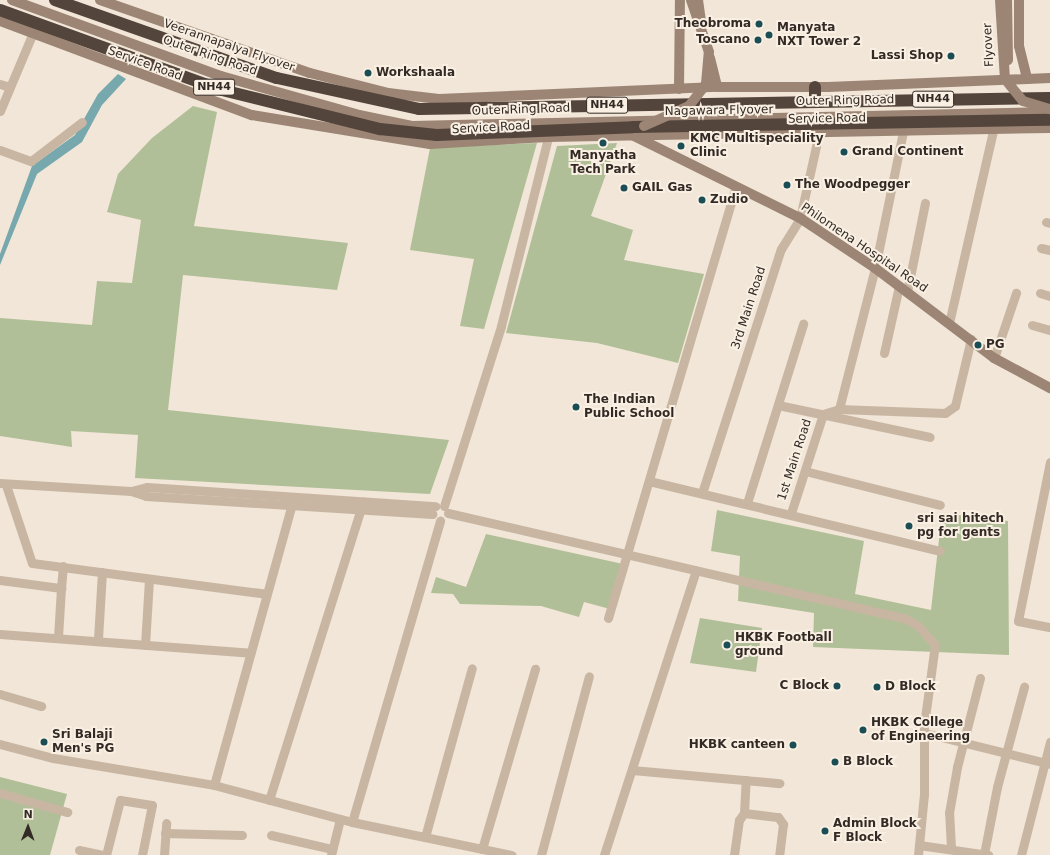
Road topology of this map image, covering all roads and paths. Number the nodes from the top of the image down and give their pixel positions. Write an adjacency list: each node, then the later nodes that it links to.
1 (12, 0): 24 (street, Outer Ring Road / NH44)
2 (55, 0): 23 (highway, Veerannapalya Flyover / NH44)
3 (100, 0): 20 (street)
4 (680, 0): 20 (street)
5 (691, 0): 28 (street, bridge)
6 (698, 0): 18 (street)
7 (1000, 0): 24 (street, Flyover, bridge)
8 (1008, 0): 15 (street)
9 (1019, 0): 14 (street)
10 (0, 10): 28 (highway, Nagawara Flyover / NH44)
11 (0, 21): 12 (street, Service Road)
12 (32, 35): 17 (street); 34 (street, Service Road)
13 (1050, 78): 14 (street)
14 (1026, 79): 15 (street)
15 (1009, 80): 19 (street)
16 (0, 84): 17 (street)
17 (10, 87): 25 (street)
18 (717, 87): 19 (street); 20 (street)
19 (815, 87): 22 (highway)
20 (679, 89)
21 (1050, 98): 22 (highway, Outer Ring Road / NH44)
22 (815, 101): 23 (highway, Outer Ring Road / NH44)
23 (398, 106)
24 (1050, 110)
25 (0, 111)
26 (1050, 120): 28 (highway, Nagawara Flyover / NH44)
27 (82, 122): 35 (street)
28 (644, 126)
29 (1050, 128): 31 (street, Service Road)
30 (904, 130): 31 (street, Service Road); 32 (street, Service Road); 41 (street)
31 (993, 131): 46 (street)
32 (819, 133): 33 (street, Service Road); 38 (street, 3rd Main Road)
33 (632, 135): 34 (street, Service Road); 36 (street, Philomena Hospital Road)
34 (548, 137): 67 (street)
35 (0, 150)
36 (736, 187): 38 (street, Philomena Hospital Road); 60 (street)
37 (926, 202): 42 (street)
38 (800, 218): 41 (street, Philomena Hospital Road); 62 (street, 3rd Main Road)
39 (1041, 248): 40 (street)
40 (1050, 250)
41 (875, 268): 42 (street, Philomena Hospital Road); 55 (street)
42 (903, 289): 46 (street, Philomena Hospital Road); 51 (street)
43 (1016, 293): 52 (street)
44 (1040, 293): 45 (street)
45 (1050, 296)
46 (949, 323): 50 (street, Philomena Hospital Road)
47 (803, 324): 54 (street)
48 (1032, 325): 49 (street)
49 (1050, 330)
50 (971, 339): 52 (street, Philomena Hospital Road); 55 (street)
51 (884, 353)
52 (994, 358): 53 (street, Philomena Hospital Road)
53 (1050, 388)
54 (778, 405): 56 (street); 64 (street)
55 (839, 409): 56 (street)
56 (823, 414): 57 (street); 59 (street, 1st Main Road)
57 (930, 437)
58 (1050, 462): 79 (street)
59 (805, 471): 66 (street); 68 (street, 1st Main Road)
60 (649, 481): 62 (street); 70 (street)
61 (3, 484): 63 (street); 71 (street)
62 (702, 493): 64 (street)
63 (293, 501): 65 (street); 77 (street)
64 (747, 503): 68 (street)
65 (362, 505): 67 (street); 103 (street)
66 (940, 505)
67 (440, 510): 70 (street); 107 (street)
68 (791, 513): 69 (street)
69 (940, 551)
70 (628, 554): 72 (street); 78 (street)
71 (63, 566): 73 (street); 76 (street)
72 (696, 571): 92 (street); 98 (street)
73 (102, 572): 74 (street); 82 (street)
74 (149, 579): 77 (street); 83 (street)
75 (0, 580): 76 (street)
76 (61, 588): 81 (street)
77 (266, 594): 84 (street)
78 (608, 618)
79 (1050, 628)
80 (0, 634): 81 (street)
81 (58, 637): 82 (street)
82 (98, 639): 83 (street)
83 (145, 645): 84 (street)
84 (250, 653): 101 (street)
85 (472, 668): 112 (street)
86 (534, 668): 115 (street)
87 (589, 676): 125 (street)
88 (980, 678): 94 (street)
89 (1024, 688): 96 (street)
90 (0, 694): 91 (street)
91 (41, 706)
92 (925, 732): 94 (street); 113 (street)
93 (1050, 742): 97 (street)
94 (964, 743): 96 (street); 114 (street)
95 (0, 744): 101 (street)
96 (1008, 753): 97 (street); 119 (street)
97 (1047, 763): 130 (street)
98 (632, 770): 99 (street); 126 (street)
99 (746, 780): 100 (street); 105 (street)
100 (779, 783)
101 (214, 785): 103 (street)
102 (0, 793): 104 (street)
103 (269, 800): 106 (street)
104 (67, 812)
105 (744, 813): 127 (street); 128 (street)
106 (340, 819): 107 (street); 117 (street)
107 (352, 822): 112 (street)
108 (166, 823): 109 (street)
109 (165, 833): 110 (street); 123 (street)
110 (242, 835)
111 (271, 836): 117 (street)
112 (425, 837): 115 (street)
113 (919, 845): 114 (street); 129 (street)
114 (951, 848): 118 (street)
115 (482, 849): 124 (street)
116 (79, 850): 120 (street)
117 (332, 852)
118 (966, 853): 119 (street)
119 (986, 854)
120 (102, 855)
121 (106, 855): 122 (street)
122 (142, 855)
123 (164, 855)
124 (512, 855)
125 (541, 855)
126 (604, 855)
127 (734, 855)
128 (779, 855)
129 (918, 855)
130 (1021, 855)

